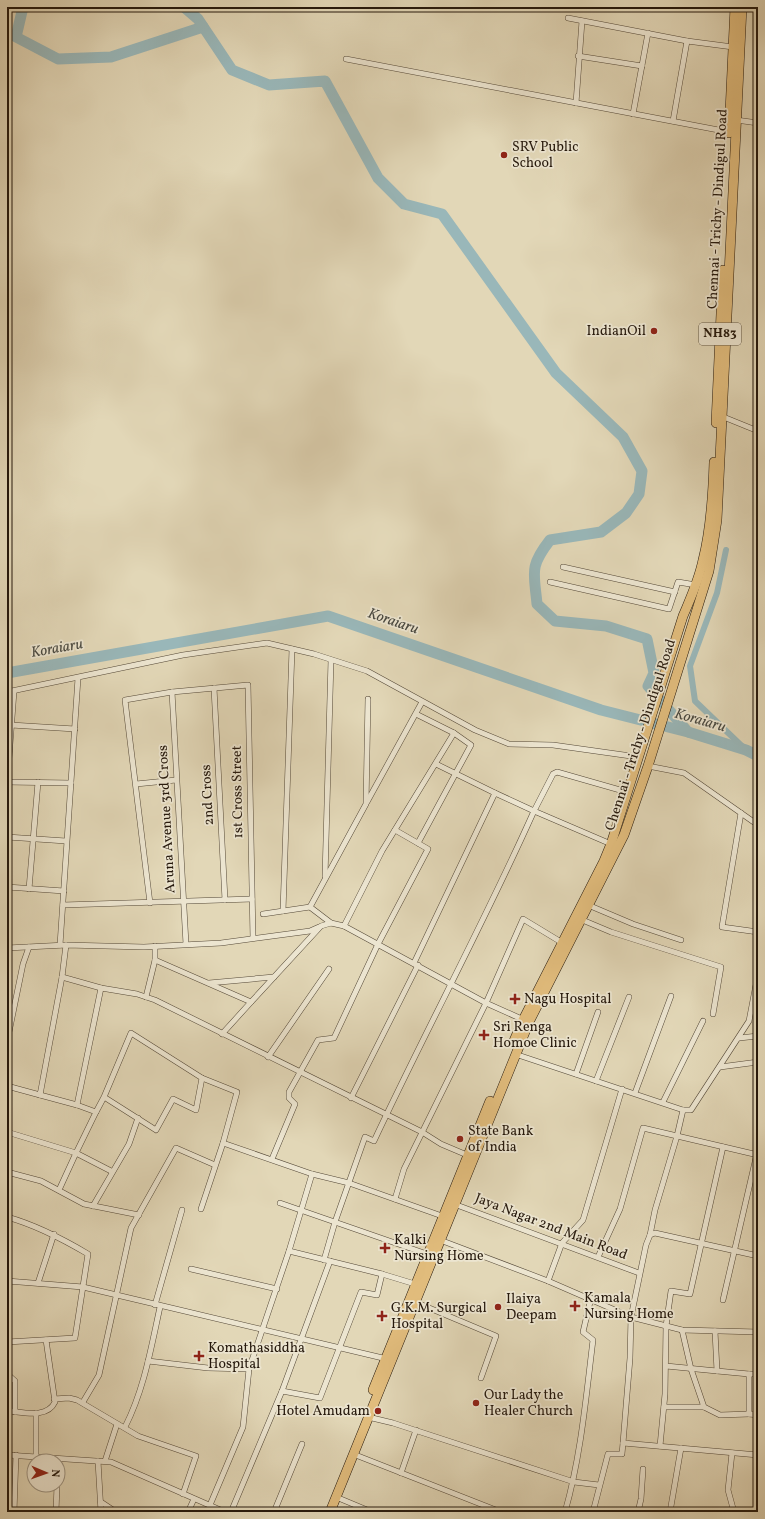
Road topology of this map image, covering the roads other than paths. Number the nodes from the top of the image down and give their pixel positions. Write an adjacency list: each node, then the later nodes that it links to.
1 (736, 7): 7 (highway, Chennai - Trichy - Dindigul Road / NH83)
2 (742, 7): 13 (highway, Chennai - Trichy - Dindigul Road)
3 (568, 18): 4 (street)
4 (582, 21): 5 (street); 8 (street)
5 (648, 33): 6 (street); 10 (street)
6 (687, 41): 7 (street); 14 (street)
7 (733, 47): 16 (highway, Chennai - Trichy - Dindigul Road / NH83)
8 (578, 56): 10 (street); 11 (street)
9 (346, 59): 11 (street)
10 (642, 66): 12 (street)
11 (576, 103): 12 (street)
12 (633, 114): 14 (street)
13 (736, 120): 15 (street); 17 (highway, Chennai - Trichy - Dindigul Road)
14 (673, 121): 16 (street)
15 (758, 124)
16 (729, 132): 17 (highway, Chennai - Trichy - Dindigul Road / NH83)
17 (719, 416): 18 (street); 21 (highway, Chennai - Trichy - Dindigul Road / NH83); 37 (highway, Chennai - Trichy - Dindigul Road / NH83)
18 (758, 431)
19 (562, 567): 22 (street)
20 (550, 582): 22 (street)
21 (696, 585): 22 (street); 36 (highway, Chennai - Trichy - Dindigul Road / NH83)
22 (675, 592)
23 (292, 649): 24 (street); 25 (street); 68 (street)
24 (331, 660): 31 (street); 57 (street)
25 (78, 678): 27 (street); 34 (street)
26 (214, 688): 29 (street); 61 (street, 1st Cross Street); 62 (street, 2nd Cross)
27 (14, 691): 28 (street); 33 (street)
28 (7, 692)
29 (172, 692): 40 (street, Aruna Avenue 3rd Cross); 44 (street)
30 (368, 698): 47 (street)
31 (422, 702): 32 (street); 36 (street)
32 (416, 714): 35 (street); 47 (street)
33 (11, 725): 34 (street); 42 (street)
34 (75, 729): 43 (street)
35 (454, 733): 38 (street); 39 (street)
36 (639, 755): 45 (highway, Chennai - Trichy - Dindigul Road / NH83)
37 (650, 762): 49 (street); 66 (highway, Chennai - Trichy - Dindigul Road / NH83)
38 (436, 764): 39 (street); 51 (street)
39 (456, 773): 46 (street); 55 (street)
40 (176, 780): 44 (street); 63 (street, Aruna Avenue 3rd Cross)
41 (38, 782): 42 (street); 43 (street); 53 (street)
42 (7, 783)
43 (71, 783): 54 (street)
44 (136, 784): 64 (street)
45 (627, 792): 48 (street); 56 (highway, Chennai - Trichy - Dindigul Road / NH83)
46 (495, 793): 48 (street); 85 (street)
47 (366, 804): 57 (street)
48 (534, 811): 56 (street); 90 (street)
49 (741, 813): 50 (street); 74 (street)
50 (758, 825)
51 (395, 830): 55 (street); 73 (street)
52 (7, 837): 53 (street)
53 (35, 838): 54 (street); 59 (street)
54 (66, 841): 60 (street)
55 (418, 843): 79 (street)
56 (611, 844): 70 (highway, Chennai - Trichy - Dindigul Road / NH83)
57 (325, 879): 67 (street)
58 (7, 887): 59 (street)
59 (30, 888): 60 (street)
60 (64, 891): 65 (street)
61 (252, 899): 62 (street); 75 (street, 1st Cross Street)
62 (225, 900): 63 (street)
63 (183, 901): 64 (street); 78 (street, Aruna Avenue 3rd Cross)
64 (150, 903): 65 (street)
65 (63, 905): 80 (street)
66 (588, 905): 70 (highway, Chennai - Trichy - Dindigul Road / NH83); 76 (street)
67 (310, 907): 68 (street); 71 (street)
68 (283, 911): 69 (street)
69 (263, 914)
70 (577, 918): 77 (highway, Chennai - Trichy - Dindigul Road / NH83); 99 (street); 100 (highway, Chennai - Trichy - Dindigul Road / NH83)
71 (331, 923): 72 (street); 73 (street)
72 (321, 926): 75 (street); 89 (street)
73 (344, 926): 79 (street)
74 (758, 932)
75 (253, 938): 78 (street)
76 (681, 940)
77 (561, 942): 97 (street); 100 (highway, Chennai - Trichy - Dindigul Road / NH83)
78 (186, 944): 81 (street)
79 (378, 944): 85 (street); 110 (street)
80 (63, 945): 81 (street); 82 (street); 88 (street)
81 (155, 946): 84 (street)
82 (29, 947): 83 (street); 105 (street)
83 (7, 948)
84 (155, 960): 91 (street); 94 (street)
85 (416, 964): 90 (street); 119 (street)
86 (329, 968): 107 (street)
87 (758, 974): 104 (street)
88 (62, 977): 92 (street); 117 (street)
89 (274, 978): 91 (street); 96 (street)
90 (450, 982): 97 (street); 124 (street)
91 (207, 983): 96 (street)
92 (101, 988): 94 (street); 121 (street)
93 (671, 996): 116 (street)
94 (146, 997): 102 (street)
95 (629, 997): 113 (street)
96 (250, 1002): 102 (street)
97 (486, 1003): 100 (street); 127 (street)
98 (598, 1012): 111 (street)
99 (713, 1014)
100 (526, 1021): 106 (highway, Chennai - Trichy - Dindigul Road / NH83); 133 (highway, Chennai - Trichy - Dindigul Road / NH83)
101 (703, 1021): 120 (street)
102 (222, 1034): 107 (street)
103 (758, 1036): 104 (street)
104 (739, 1038): 109 (street)
105 (7, 1042)
106 (515, 1054): 111 (street); 142 (highway, Chennai - Trichy - Dindigul Road / NH83)
107 (268, 1057): 110 (street)
108 (758, 1062): 109 (street)
109 (720, 1067): 122 (street)
110 (300, 1072): 119 (street); 134 (street)
111 (576, 1074): 113 (street)
112 (202, 1078): 118 (street); 125 (street); 129 (street)
113 (596, 1081): 115 (street)
114 (7, 1086): 117 (street)
115 (622, 1089): 116 (street); 155 (street)
116 (635, 1093): 120 (street)
117 (40, 1095): 121 (street)
118 (104, 1097): 123 (street); 125 (street)
119 (351, 1098): 124 (street)
120 (663, 1102): 122 (street)
121 (77, 1105): 123 (street)
122 (683, 1110): 128 (street)
123 (96, 1112): 131 (street)
124 (386, 1115): 127 (street); 139 (street)
125 (138, 1118): 136 (street)
126 (7, 1132): 131 (street)
127 (422, 1132): 133 (street); 141 (street)
128 (677, 1136): 130 (street); 153 (street); 161 (street)
129 (223, 1143): 134 (street); 135 (street)
130 (723, 1147): 132 (street); 156 (street)
131 (76, 1152): 136 (street); 140 (street)
132 (758, 1153): 158 (street)
133 (467, 1155): 142 (highway, Chennai - Trichy - Dindigul Road / NH83)
134 (272, 1159): 138 (street)
135 (215, 1165): 145 (street); 148 (street)
136 (111, 1171): 144 (street)
137 (7, 1172): 140 (street)
138 (312, 1174): 139 (street); 147 (street)
139 (349, 1183): 141 (street); 151 (street)
140 (59, 1190): 144 (street)
141 (395, 1199): 149 (street)
142 (452, 1202): 149 (highway, Chennai - Trichy - Dindigul Road / NH83); 154 (highway, Chennai - Trichy - Dindigul Road / NH83); 155 (street, Jaya Nagar 2nd Main Road)
143 (280, 1203): 147 (street)
144 (93, 1206): 148 (street)
145 (201, 1209)
146 (182, 1210): 176 (street)
147 (301, 1210): 151 (street); 157 (street)
148 (139, 1215): 172 (street)
149 (442, 1216): 159 (highway, Chennai - Trichy - Dindigul Road / NH83)
150 (7, 1217): 152 (street)
151 (335, 1222): 159 (street); 162 (street)
152 (54, 1234): 168 (street); 170 (street)
153 (650, 1235): 156 (street); 164 (street)
154 (440, 1240): 167 (street); 175 (highway, Chennai - Trichy - Dindigul Road / NH83)
155 (562, 1243): 161 (street, Jaya Nagar 2nd Main Road); 167 (street)
156 (701, 1244): 158 (street); 178 (street)
157 (289, 1251): 162 (street); 171 (street)
158 (735, 1251): 160 (street); 174 (street)
159 (427, 1254): 169 (highway, Chennai - Trichy - Dindigul Road / NH83)
160 (758, 1256)
161 (598, 1257): 164 (street, Jaya Nagar 2nd Main Road)
162 (327, 1261): 165 (street); 183 (street)
163 (191, 1269): 171 (street)
164 (639, 1273): 177 (street)
165 (382, 1274): 169 (street); 186 (street)
166 (7, 1281): 168 (street)
167 (548, 1281): 173 (street)
168 (38, 1283): 170 (street)
169 (415, 1284): 187 (highway, Chennai - Trichy - Dindigul Road / NH83)
170 (83, 1287): 172 (street); 184 (street)
171 (277, 1289): 179 (street)
172 (117, 1295): 176 (street); 199 (street)
173 (590, 1298): 177 (street); 227 (street)
174 (723, 1300)
175 (416, 1302): 187 (highway, Chennai - Trichy - Dindigul Road / NH83); 196 (street)
176 (157, 1306): 179 (street); 188 (street)
177 (631, 1317): 178 (street); 211 (street)
178 (666, 1326): 180 (street); 189 (street)
179 (263, 1330): 183 (street); 190 (street)
180 (682, 1330): 181 (street); 191 (street)
181 (715, 1331): 182 (street); 192 (street)
182 (758, 1332)
183 (300, 1339): 186 (street); 197 (street)
184 (46, 1340): 185 (street); 198 (street)
185 (7, 1342)
186 (340, 1347): 187 (street); 197 (street)
187 (389, 1360): 207 (highway, Chennai - Trichy - Dindigul Road / NH83); 243 (highway, Chennai - Trichy - Dindigul Road / NH83)
188 (148, 1361): 190 (street); 209 (street)
189 (666, 1366): 191 (street); 200 (street)
190 (248, 1369): 234 (street)
191 (691, 1369): 192 (street); 201 (street)
192 (717, 1371): 194 (street)
193 (7, 1374): 203 (street)
194 (749, 1374): 195 (street); 205 (street)
195 (758, 1374)
196 (481, 1378)
197 (282, 1391): 241 (street)
198 (54, 1399): 199 (street); 204 (street)
199 (83, 1402): 208 (street)
200 (664, 1407): 201 (street); 213 (street)
201 (704, 1407): 205 (street)
202 (7, 1411): 203 (street)
203 (15, 1412): 204 (street)
204 (36, 1413): 216 (street)
205 (749, 1414): 206 (street)
206 (758, 1414)
207 (368, 1417): 210 (street); 217 (highway, Chennai - Trichy - Dindigul Road / NH83)
208 (117, 1424): 209 (street); 224 (street)
209 (125, 1428): 230 (street)
210 (416, 1430): 226 (street); 227 (street)
211 (623, 1443): 213 (street); 228 (street)
212 (302, 1444): 242 (street)
213 (660, 1446): 214 (street)
214 (681, 1448): 215 (street); 250 (street)
215 (732, 1452): 218 (street); 251 (street)
216 (36, 1453)
217 (354, 1454): 226 (street); 231 (highway, Chennai - Trichy - Dindigul Road / NH83)
218 (758, 1454)
219 (7, 1455): 220 (street)
220 (16, 1455): 221 (street); 235 (street)
221 (26, 1456)
222 (66, 1459): 223 (street)
223 (98, 1461): 224 (street); 233 (street)
224 (104, 1461): 230 (street)
225 (643, 1469): 249 (street)
226 (401, 1473): 246 (street)
227 (574, 1482): 228 (street); 247 (street)
228 (599, 1485): 248 (street)
229 (57, 1493): 236 (street)
230 (183, 1494): 232 (street)
231 (336, 1497): 244 (highway, Chennai - Trichy - Dindigul Road / NH83); 245 (street)
232 (194, 1499): 234 (street); 239 (street)
233 (101, 1502): 237 (street); 238 (street)
234 (210, 1505): 240 (street)
235 (14, 1512)
236 (56, 1512)
237 (101, 1512)
238 (116, 1512)
239 (188, 1512)
240 (225, 1512)
241 (231, 1512)
242 (274, 1512)
243 (324, 1512)
244 (330, 1512)
245 (372, 1512)
246 (501, 1512)
247 (565, 1512)
248 (593, 1512)
249 (638, 1512)
250 (670, 1512)
251 (734, 1512)

